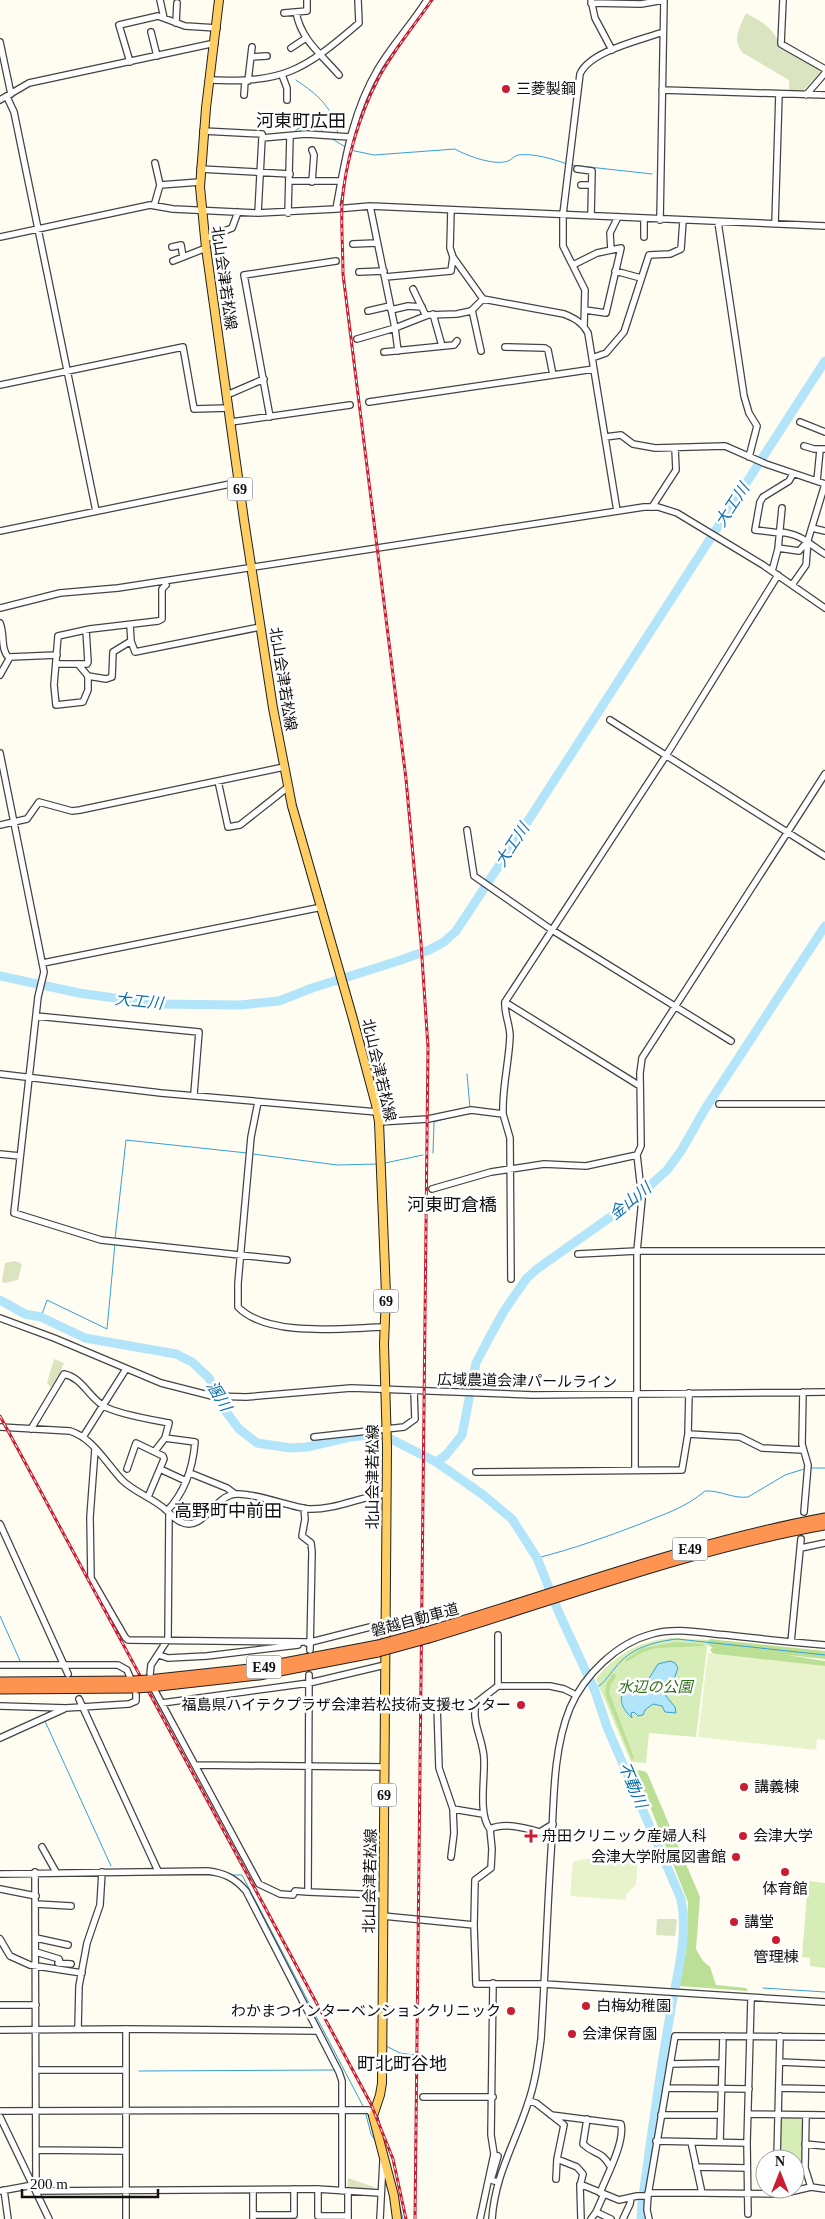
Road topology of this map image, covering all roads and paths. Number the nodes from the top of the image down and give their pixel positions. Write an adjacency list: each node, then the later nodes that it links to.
1 (160, 0): 12 (street)
2 (219, 0): 14 (main road, 北山会津若松線 / 69)
3 (307, 0): 10 (street)
4 (358, 0): 23 (street)
5 (427, 0): 44 (street)
6 (664, 0): 8 (street); 16 (street)
7 (783, 0): 28 (street)
8 (591, 1): 22 (street)
9 (177, 3): 13 (street)
10 (296, 12): 11 (street); 17 (street)
11 (284, 13)
12 (164, 18): 13 (street); 27 (street)
13 (176, 23): 14 (street)
14 (217, 28): 19 (main road, 北山会津若松線 / 69)
15 (151, 32): 24 (street)
16 (663, 32): 22 (street); 34 (street)
17 (306, 38): 21 (street); 23 (street)
18 (0, 42): 39 (street)
19 (215, 43): 24 (street); 32 (main road, 北山会津若松線 / 69)
20 (252, 47): 25 (street)
21 (291, 48)
22 (612, 50): 67 (street)
23 (322, 55): 30 (street); 31 (street)
24 (157, 56): 27 (street)
25 (251, 56): 26 (street); 33 (street)
26 (267, 56)
27 (130, 62): 39 (street)
28 (825, 69)
29 (825, 73): 37 (street)
30 (282, 75): 33 (street); 41 (street)
31 (339, 75)
32 (209, 80): 33 (street); 42 (main road, 北山会津若松線 / 69)
33 (247, 81): 36 (street)
34 (662, 90): 35 (street); 71 (street)
35 (779, 94): 37 (street); 74 (street)
36 (244, 95)
37 (806, 95): 38 (street)
38 (825, 95)
39 (9, 96): 40 (street); 76 (street)
40 (0, 100)
41 (287, 100)
42 (203, 131): 45 (street); 48 (main road, 北山会津若松線 / 69)
43 (290, 136): 44 (street); 45 (street); 51 (street)
44 (350, 137): 53 (street)
45 (263, 138): 50 (street)
46 (312, 150): 55 (street)
47 (155, 163): 57 (street)
48 (200, 169): 50 (street); 54 (main road, 北山会津若松線 / 69)
49 (577, 170): 58 (street)
50 (260, 172): 51 (street); 66 (street)
51 (290, 174): 52 (street)
52 (290, 181): 55 (street); 65 (street)
53 (340, 181): 55 (street); 61 (street)
54 (200, 182): 57 (street); 62 (main road, 北山会津若松線 / 69)
55 (312, 182)
56 (581, 184): 58 (street)
57 (160, 185): 59 (street)
58 (591, 185): 68 (street)
59 (154, 206): 62 (street); 76 (street)
60 (370, 206): 61 (street); 63 (street); 80 (street)
61 (336, 209): 65 (street)
62 (201, 210): 64 (street); 79 (main road, 北山会津若松線 / 69)
63 (451, 210): 67 (street); 86 (street)
64 (238, 212): 66 (street); 79 (street)
65 (288, 212): 66 (street)
66 (258, 213)
67 (563, 214): 68 (street); 89 (street)
68 (591, 215): 69 (street)
69 (618, 217): 70 (street); 84 (street)
70 (644, 219): 71 (street); 78 (street)
71 (660, 220): 72 (street)
72 (683, 221): 73 (street); 93 (street)
73 (718, 222): 74 (street); 130 (street)
74 (776, 224): 75 (street)
75 (825, 226)
76 (38, 229): 77 (street); 114 (street)
77 (0, 237)
78 (644, 237)
79 (205, 239): 83 (main road, 北山会津若松線 / 69)
80 (376, 243): 81 (street); 92 (street)
81 (353, 244)
82 (172, 247): 85 (street)
83 (206, 248): 85 (street); 118 (main road, 北山会津若松線 / 69)
84 (611, 250): 89 (street); 90 (street)
85 (183, 257): 87 (street)
86 (453, 257): 92 (street); 95 (street)
87 (173, 261)
88 (336, 261): 116 (street)
89 (572, 266): 99 (street)
90 (615, 271): 93 (street); 99 (street)
91 (359, 272): 92 (street)
92 (385, 274): 97 (street)
93 (641, 278): 112 (street)
94 (413, 289): 96 (street)
95 (483, 299): 98 (street); 103 (street)
96 (422, 307): 97 (street); 102 (street)
97 (391, 308): 100 (street); 104 (street)
98 (472, 310): 101 (street); 110 (street)
99 (585, 310): 103 (street)
100 (368, 311)
101 (433, 314): 102 (street); 107 (street)
102 (426, 316): 104 (street)
103 (584, 326): 112 (street)
104 (395, 328): 105 (street); 109 (street)
105 (357, 339)
106 (457, 341): 107 (street)
107 (442, 346): 109 (street)
108 (505, 347): 115 (street)
109 (398, 351): 111 (street)
110 (481, 351)
111 (384, 352)
112 (592, 358): 113 (street)
113 (594, 369): 115 (street); 126 (street)
114 (67, 372): 117 (street); 121 (street); 138 (street)
115 (553, 375): 119 (street)
116 (264, 379): 118 (street); 122 (street)
117 (0, 385)
118 (227, 395): 121 (main road, 北山会津若松線 / 69)
119 (369, 402)
120 (350, 404): 122 (street)
121 (229, 408): 123 (main road, 北山会津若松線 / 69)
122 (270, 417): 123 (street)
123 (231, 422): 133 (main road, 北山会津若松線 / 69)
124 (800, 422): 125 (street)
125 (825, 432)
126 (605, 437): 128 (street); 137 (street)
127 (804, 446): 129 (street)
128 (675, 448): 130 (street); 135 (street)
129 (822, 450): 132 (street)
130 (749, 457): 131 (street)
131 (793, 474): 132 (street); 142 (street)
132 (817, 481): 134 (street)
133 (240, 482): 138 (street); 146 (main road, 北山会津若松線 / 69)
134 (825, 484): 139 (street)
135 (652, 507): 137 (street); 147 (street)
136 (782, 508): 142 (street)
137 (617, 511): 146 (street)
138 (96, 512): 140 (street)
139 (812, 528): 141 (street); 143 (street)
140 (0, 531)
141 (825, 531)
142 (780, 533): 143 (street); 144 (street)
143 (808, 540): 144 (street); 145 (street); 150 (street)
144 (778, 548): 147 (street)
145 (825, 554)
146 (252, 567): 151 (street); 155 (main road, 北山会津若松線 / 69)
147 (772, 571): 148 (street)
148 (778, 575): 150 (street); 166 (street)
149 (166, 585): 154 (street)
150 (792, 585): 152 (street)
151 (0, 608)
152 (825, 608)
153 (0, 623): 159 (street)
154 (130, 625): 156 (street); 157 (street)
155 (260, 627): 157 (street); 167 (main road, 北山会津若松線 / 69)
156 (86, 630): 158 (street); 161 (street)
157 (131, 641): 163 (street)
158 (57, 655): 159 (street); 160 (street)
159 (9, 658): 162 (street)
160 (57, 664): 161 (street); 163 (street)
161 (78, 664): 163 (street)
162 (0, 675)
163 (88, 676)
164 (610, 720): 166 (street)
165 (0, 753): 171 (street)
166 (666, 754): 174 (street); 177 (street)
167 (284, 768): 169 (street); 170 (main road, 北山会津若松線 / 69)
168 (825, 774): 174 (street)
169 (218, 781): 170 (street); 171 (street)
170 (288, 787): 176 (main road, 北山会津若松線 / 69)
171 (14, 822): 172 (street); 178 (street)
172 (0, 825)
173 (467, 830): 177 (street)
174 (788, 832): 175 (street); 180 (street)
175 (825, 856)
176 (322, 907): 178 (street); 190 (main road, 北山会津若松線 / 69)
177 (552, 930): 179 (street); 180 (street)
178 (43, 963): 181 (street)
179 (505, 1002): 185 (street); 191 (street)
180 (674, 1007): 182 (street); 185 (street)
181 (36, 1016): 184 (street); 186 (street)
182 (731, 1041)
183 (0, 1074): 184 (street)
184 (29, 1077): 186 (street); 195 (street)
185 (640, 1086): 194 (street)
186 (194, 1094): 187 (street)
187 (258, 1102): 190 (street); 201 (street)
188 (719, 1104): 189 (street)
189 (825, 1104)
190 (377, 1112): 192 (main road, 北山会津若松線 / 69)
191 (503, 1114): 192 (street); 196 (street)
192 (379, 1122): 205 (main road, 北山会津若松線 / 69)
193 (0, 1154): 195 (street)
194 (638, 1155): 196 (street); 199 (street)
195 (20, 1156): 201 (street)
196 (509, 1170): 197 (street); 203 (street)
197 (432, 1189)
198 (825, 1251): 199 (street)
199 (637, 1252): 200 (street); 212 (street)
200 (578, 1254)
201 (242, 1255): 202 (street); 205 (street)
202 (287, 1260)
203 (511, 1279)
204 (0, 1318): 206 (street)
205 (385, 1327): 207 (main road, 北山会津若松線 / 69)
206 (126, 1369): 207 (street, 広域農道会津パールライン); 213 (street)
207 (385, 1388): 208 (street, 広域農道会津パールライン); 216 (main road, 北山会津若松線 / 69)
208 (414, 1391): 212 (street, 広域農道会津パールライン); 216 (street)
209 (803, 1392): 210 (street, 広域農道会津パールライン); 211 (street, 広域農道会津パールライン); 222 (street)
210 (825, 1392)
211 (689, 1393): 212 (street, 広域農道会津パールライン); 217 (street)
212 (636, 1395): 226 (street)
213 (103, 1406): 215 (street); 218 (street); 220 (street)
214 (0, 1428): 215 (street)
215 (31, 1429): 218 (street)
216 (387, 1431): 219 (street); 231 (main road, 北山会津若松線 / 69)
217 (688, 1434): 222 (street); 226 (street)
218 (83, 1437): 221 (street)
219 (314, 1437)
220 (165, 1438): 223 (street); 227 (street)
221 (95, 1449): 232 (street); 245 (street)
222 (803, 1450): 235 (street)
223 (156, 1451): 224 (street); 225 (street)
224 (127, 1469)
225 (160, 1469): 229 (street); 232 (street)
226 (635, 1470): 228 (street)
227 (190, 1472): 229 (street); 230 (street)
228 (476, 1472)
229 (186, 1480): 234 (street)
230 (235, 1494): 233 (street); 234 (street)
231 (387, 1494): 233 (street); 243 (main road, 北山会津若松線 / 69)
232 (148, 1497): 234 (street)
233 (304, 1508): 246 (street)
234 (168, 1512): 245 (street)
235 (804, 1512)
236 (825, 1518): 242 (highway, 磐越自動車道 / E49)
237 (0, 1524): 253 (street)
238 (825, 1525): 242 (highway, 磐越自動車道 / E49)
239 (802, 1539): 241 (street)
240 (825, 1543): 241 (street)
241 (801, 1548): 247 (street)
242 (560, 1594): 258 (highway, 磐越自動車道 / E49, bridge)
243 (386, 1623): 246 (street); 252 (main road, 北山会津若松線 / 69)
244 (498, 1635): 260 (street)
245 (168, 1639): 246 (street); 250 (street)
246 (310, 1642): 249 (street); 250 (street)
247 (791, 1642): 248 (street); 262 (street)
248 (825, 1645)
249 (310, 1650)
250 (159, 1655): 258 (street)
251 (0, 1665): 253 (street)
252 (385, 1665): 257 (street); 272 (main road, 北山会津若松線 / 69)
253 (64, 1666): 254 (street); 259 (street)
254 (68, 1674)
255 (309, 1676): 257 (street)
256 (0, 1682): 259 (highway, 磐越自動車道 / E49)
257 (310, 1683): 264 (street); 271 (street)
258 (151, 1684): 259 (highway, 磐越自動車道 / E49, bridge); 264 (street)
259 (134, 1685): 261 (highway, 磐越自動車道 / E49); 267 (street)
260 (498, 1686): 262 (street); 265 (street)
261 (0, 1689)
262 (576, 1695): 275 (street)
263 (79, 1699): 267 (street)
264 (162, 1703): 270 (street)
265 (476, 1704): 273 (street); 274 (street)
266 (0, 1706): 268 (street)
267 (82, 1707): 268 (street); 279 (street)
268 (66, 1708): 269 (street)
269 (0, 1738)
270 (195, 1765): 271 (street); 285 (street)
271 (309, 1766): 272 (street); 285 (street)
272 (384, 1767): 286 (main road, 北山会津若松線 / 69)
273 (453, 1809): 274 (street); 278 (street)
274 (483, 1814): 276 (street)
275 (552, 1824): 276 (street); 301 (street)
276 (490, 1829): 291 (street)
277 (42, 1846): 281 (street)
278 (451, 1857)
279 (158, 1871): 282 (street); 310 (street)
280 (35, 1872): 281 (street); 283 (street); 287 (street)
281 (56, 1872): 282 (street)
282 (102, 1872): 299 (street)
283 (0, 1874)
284 (0, 1889): 287 (street)
285 (308, 1892): 286 (street)
286 (384, 1895): 290 (main road, 北山会津若松線 / 69)
287 (36, 1896): 288 (street)
288 (36, 1904): 289 (street); 292 (street)
289 (71, 1906)
290 (383, 1916): 291 (street); 333 (main road, 北山会津若松線 / 69)
291 (474, 1925): 300 (street)
292 (36, 1938): 294 (street); 295 (street)
293 (0, 1939): 298 (street)
294 (68, 1945)
295 (36, 1952): 297 (street); 298 (street)
296 (71, 1964): 297 (street)
297 (59, 1966): 298 (street); 299 (street)
298 (36, 1968): 305 (street)
299 (82, 1973): 308 (street)
300 (494, 1983): 301 (street); 327 (street)
301 (544, 1984): 302 (street); 328 (street)
302 (751, 1999): 303 (street); 311 (street)
303 (825, 2002)
304 (0, 2005): 305 (street)
305 (36, 2005): 307 (street)
306 (126, 2028): 308 (street); 310 (street); 320 (street)
307 (36, 2029): 308 (street); 309 (street); 319 (street)
308 (78, 2029)
309 (0, 2030)
310 (317, 2031): 329 (street)
311 (749, 2035): 312 (street); 313 (street); 325 (street)
312 (723, 2036): 316 (street); 317 (street)
313 (780, 2036): 314 (street); 315 (street)
314 (825, 2037)
315 (780, 2062): 318 (street); 322 (street)
316 (670, 2064): 317 (street); 321 (street)
317 (722, 2064): 323 (street)
318 (825, 2064)
319 (36, 2070): 320 (street); 331 (street)
320 (126, 2070): 332 (street)
321 (666, 2088): 323 (street); 337 (street)
322 (780, 2088): 324 (street); 335 (street)
323 (722, 2089): 325 (street); 341 (street)
324 (825, 2089)
325 (749, 2090): 334 (street)
326 (423, 2097): 327 (street)
327 (493, 2097): 352 (street)
328 (529, 2101): 336 (street); 359 (street)
329 (342, 2110): 332 (street); 333 (street); 370 (street)
330 (0, 2111): 331 (street)
331 (36, 2111): 332 (street); 350 (street)
332 (126, 2112): 351 (street)
333 (368, 2112): 353 (main road)
334 (748, 2114): 335 (street); 346 (street)
335 (779, 2114): 338 (street); 349 (street)
336 (551, 2115): 342 (street); 354 (street)
337 (661, 2115): 341 (street); 343 (street)
338 (806, 2115): 339 (street); 347 (street)
339 (825, 2115)
340 (0, 2116): 362 (street)
341 (721, 2116): 345 (street)
342 (587, 2118): 355 (street); 355 (street)
343 (656, 2141): 344 (street); 376 (street)
344 (691, 2142): 345 (street); 356 (street)
345 (720, 2142): 346 (street)
346 (747, 2142): 357 (street)
347 (805, 2144): 348 (street); 361 (street)
348 (825, 2146)
349 (777, 2149)
350 (36, 2150): 351 (street); 362 (street)
351 (126, 2151): 369 (street)
352 (494, 2154): 359 (street); 387 (street)
353 (384, 2155): 371 (street); 386 (main road)
354 (557, 2159): 358 (street); 360 (street)
355 (610, 2166): 372 (street)
356 (696, 2167): 357 (street); 373 (street)
357 (747, 2168): 374 (street)
358 (556, 2179)
359 (498, 2182): 388 (street)
360 (580, 2184): 372 (street); 389 (street)
361 (811, 2187): 363 (street); 364 (street)
362 (34, 2188): 368 (street); 369 (street); 383 (street)
363 (805, 2188)
364 (825, 2188)
365 (294, 2189): 366 (street); 367 (street); 380 (street)
366 (318, 2189): 370 (street); 381 (street)
367 (253, 2190): 369 (street); 380 (street)
368 (2, 2191): 382 (street)
369 (126, 2191): 384 (street)
370 (345, 2191): 371 (street); 381 (street)
371 (380, 2193): 385 (street)
372 (602, 2193): 377 (street); 378 (street)
373 (702, 2193): 374 (street); 376 (street)
374 (748, 2193): 375 (street); 379 (street)
375 (755, 2193)
376 (647, 2195): 377 (street); 393 (street)
377 (634, 2197): 392 (street)
378 (596, 2212): 390 (street); 391 (street)
379 (748, 2214)
380 (253, 2217)
381 (348, 2217)
382 (8, 2219)
383 (49, 2219)
384 (126, 2219)
385 (380, 2219)
386 (397, 2219)
387 (480, 2219)
388 (492, 2219)
389 (581, 2219)
390 (591, 2219)
391 (611, 2219)
392 (623, 2219)
393 (649, 2219)

